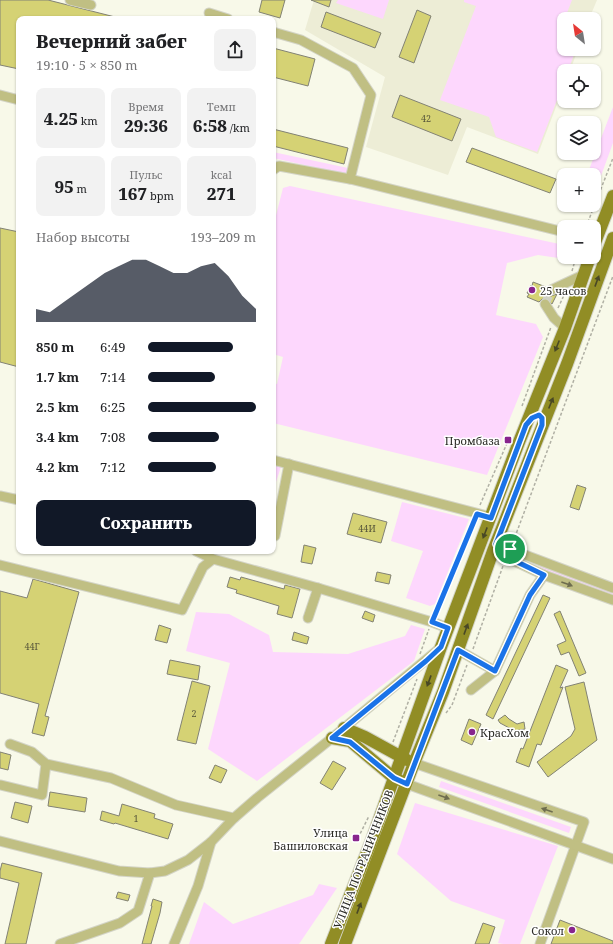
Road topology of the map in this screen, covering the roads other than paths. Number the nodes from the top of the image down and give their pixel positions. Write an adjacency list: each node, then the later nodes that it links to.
1 (70, 0): 2 (street)
2 (91, 5)
3 (209, 13): 4 (street)
4 (218, 16)
5 (276, 33): 9 (street)
6 (0, 95): 7 (street)
7 (16, 99)
8 (276, 168): 9 (street)
9 (350, 179): 12 (street)
10 (613, 196): 11 (main road)
11 (601, 226)
12 (557, 230)
13 (613, 238): 20 (main road, УЛИЦА ПОГРАНИЧНИКОВ, one-way to 13)
14 (587, 264): 15 (main road, УЛИЦА ПОГРАНИЧНИКОВ)
15 (582, 275): 16 (street); 18 (main road, УЛИЦА ПОГРАНИЧНИКОВ)
16 (551, 290)
17 (545, 304): 18 (street)
18 (564, 328): 19 (main road, УЛИЦА ПОГРАНИЧНИКОВ, one-way to 19)
19 (546, 375): 20 (main road); 21 (main road, УЛИЦА ПОГРАНИЧНИКОВ)
20 (560, 380): 22 (main road, УЛИЦА ПОГРАНИЧНИКОВ, one-way to 20)
21 (526, 425): 22 (main road); 27 (main road, УЛИЦА ПОГРАНИЧНИКОВ)
22 (542, 425): 29 (main road, УЛИЦА ПОГРАНИЧНИКОВ)
23 (276, 461): 24 (street)
24 (289, 464): 27 (street); 28 (street)
25 (0, 496): 26 (street)
26 (16, 499)
27 (491, 518): 41 (main road, УЛИЦА ПОГРАНИЧНИКОВ, one-way to 41)
28 (276, 531)
29 (495, 548): 30 (street); 43 (main road, УЛИЦА ПОГРАНИЧНИКОВ, one-way to 29)
30 (508, 553): 34 (street); 36 (street)
31 (202, 554): 32 (street)
32 (213, 559): 33 (street); 35 (street)
33 (0, 565)
34 (544, 575): 38 (street); 39 (street, one-way to 39)
35 (318, 588): 40 (street); 41 (street)
36 (613, 588)
37 (521, 590): 38 (street)
38 (530, 595): 44 (street)
39 (613, 600)
40 (308, 618)
41 (448, 628): 42 (main road, УЛИЦА ПОГРАНИЧНИКОВ)
42 (441, 647): 46 (street); 49 (main road, УЛИЦА ПОГРАНИЧНИКОВ, one-way to 49)
43 (458, 650): 44 (street); 50 (main road, УЛИЦА ПОГРАНИЧНИКОВ)
44 (495, 671): 45 (street)
45 (470, 690)
46 (344, 728): 47 (street); 49 (main road)
47 (332, 738): 52 (main road); 55 (street)
48 (10, 744): 51 (street)
49 (401, 758): 50 (main road); 52 (main road, УЛИЦА ПОГРАНИЧНИКОВ)
50 (414, 763): 53 (main road, УЛИЦА ПОГРАНИЧНИКОВ); 58 (street, one-way to 50)
51 (46, 764): 54 (street); 55 (street)
52 (394, 778): 53 (main road); 63 (main road, УЛИЦА ПОГРАНИЧНИКОВ)
53 (407, 784): 58 (street, one-way to 58); 64 (main road, УЛИЦА ПОГРАНИЧНИКОВ, one-way to 53)
54 (0, 786)
55 (234, 818): 57 (street)
56 (0, 841): 60 (street)
57 (211, 842): 60 (street); 62 (street)
58 (576, 845): 59 (street); 65 (street)
59 (613, 859)
60 (150, 873): 61 (street)
61 (60, 944)
62 (174, 944)
63 (331, 944)
64 (345, 944)
65 (540, 944)

